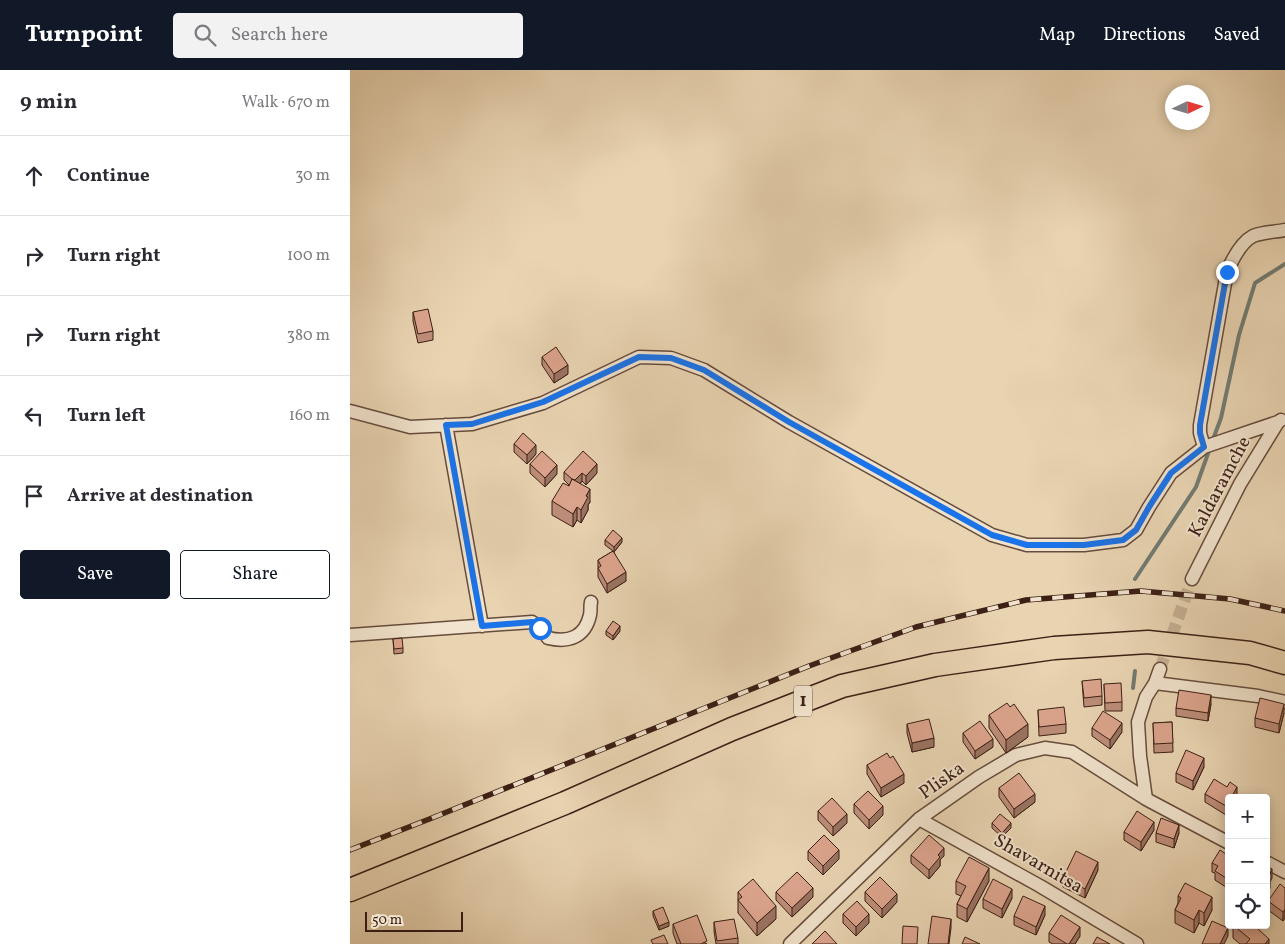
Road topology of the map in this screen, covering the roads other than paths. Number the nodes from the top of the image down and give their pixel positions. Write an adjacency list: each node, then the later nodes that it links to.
1 (1285, 230): 5 (street)
2 (350, 411): 4 (street)
3 (1281, 420): 5 (street); 6 (street, Kaldaramche)
4 (446, 425): 5 (street); 8 (street)
5 (1204, 447)
6 (1192, 579)
7 (590, 602): 8 (street)
8 (482, 626): 9 (street)
9 (350, 635)
10 (1285, 663): 19 (highway, 1)
11 (1160, 669): 12 (street)
12 (1155, 683): 13 (street); 14 (street)
13 (1285, 702)
14 (1146, 800): 15 (street, Pliska); 16 (street, Pliska)
15 (919, 819): 20 (street, Pliska); 21 (street, Shavarnitsa)
16 (1225, 841)
17 (1270, 864): 18 (street)
18 (1285, 872)
19 (350, 890)
20 (790, 944)
21 (1137, 944)

